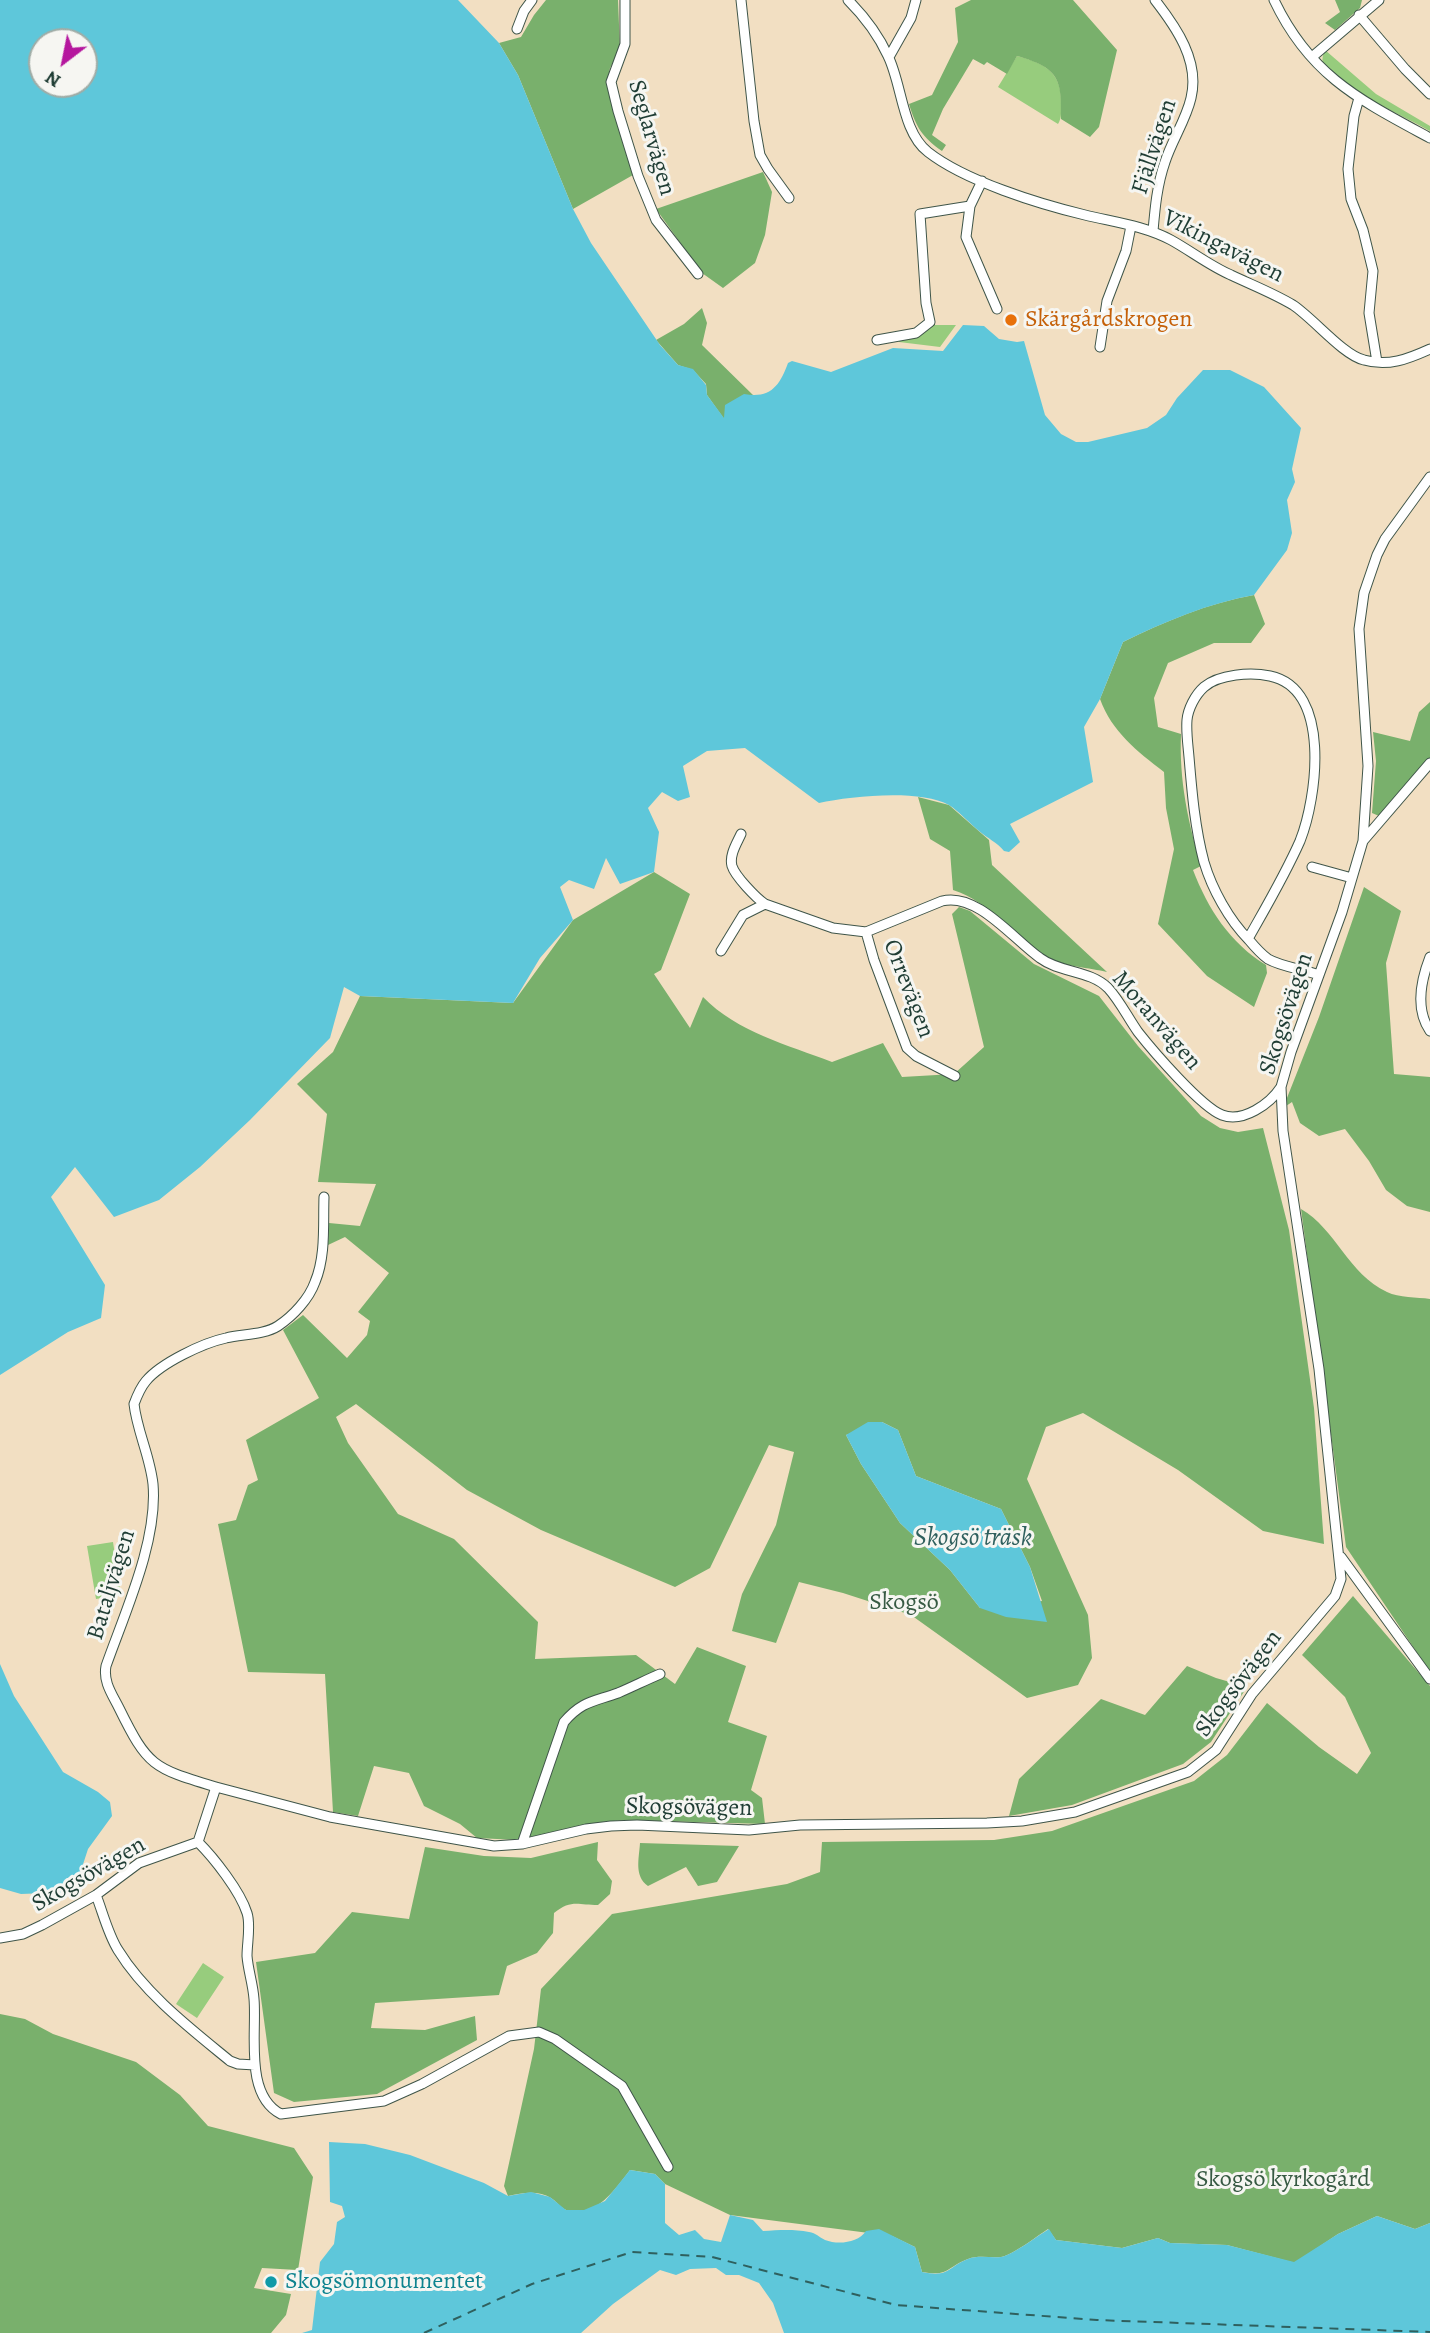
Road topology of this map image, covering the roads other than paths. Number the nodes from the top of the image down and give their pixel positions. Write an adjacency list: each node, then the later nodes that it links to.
1 (532, 0): 10 (street)
2 (625, 0): 21 (street, Seglarvägen)
3 (741, 0): 17 (street)
4 (848, 0): 11 (street, Vikingavägen)
5 (916, 0): 11 (street)
6 (1155, 0): 20 (street, Fjällvägen)
7 (1274, 0): 12 (street)
8 (1379, 0): 9 (street)
9 (1359, 15): 12 (street); 13 (street)
10 (517, 29)
11 (889, 57): 16 (street, Vikingavägen)
12 (1312, 57): 14 (street)
13 (1430, 94)
14 (1359, 97): 15 (street); 26 (street)
15 (1430, 138)
16 (982, 181): 18 (street); 19 (street, Vikingavägen)
17 (789, 198)
18 (970, 206): 22 (street); 23 (street)
19 (1131, 226): 20 (street, Vikingavägen); 24 (street)
20 (1153, 231): 26 (street, Vikingavägen)
21 (698, 274)
22 (997, 309)
23 (877, 340)
24 (1100, 347)
25 (1430, 349): 26 (street)
26 (1377, 362)
27 (1430, 477): 30 (street, Skogsövägen)
28 (1430, 763): 30 (street)
29 (741, 834): 33 (street)
30 (1363, 841): 32 (street, Skogsövägen)
31 (1312, 867): 32 (street)
32 (1352, 878): 38 (street, Skogsövägen)
33 (765, 904): 34 (street); 36 (street)
34 (866, 932): 40 (street, Orrevägen); 41 (street, Moranvägen)
35 (1248, 939): 35 (street); 38 (street)
36 (721, 951)
37 (1430, 957): 39 (street)
38 (1319, 975): 41 (street, Skogsövägen)
39 (1430, 1031)
40 (955, 1076)
41 (1281, 1087): 43 (street, Skogsövägen)
42 (324, 1197): 46 (street, Bataljvägen)
43 (1340, 1555): 45 (street); 48 (street, Skogsövägen)
44 (660, 1674): 48 (street)
45 (1430, 1679)
46 (216, 1787): 47 (street); 48 (street, Skogsövägen)
47 (198, 1842): 49 (street, Skogsövägen); 51 (street)
48 (522, 1844)
49 (96, 1895): 50 (street, Skogsövägen); 51 (street)
50 (0, 1938)
51 (255, 2064): 52 (street)
52 (668, 2167)

